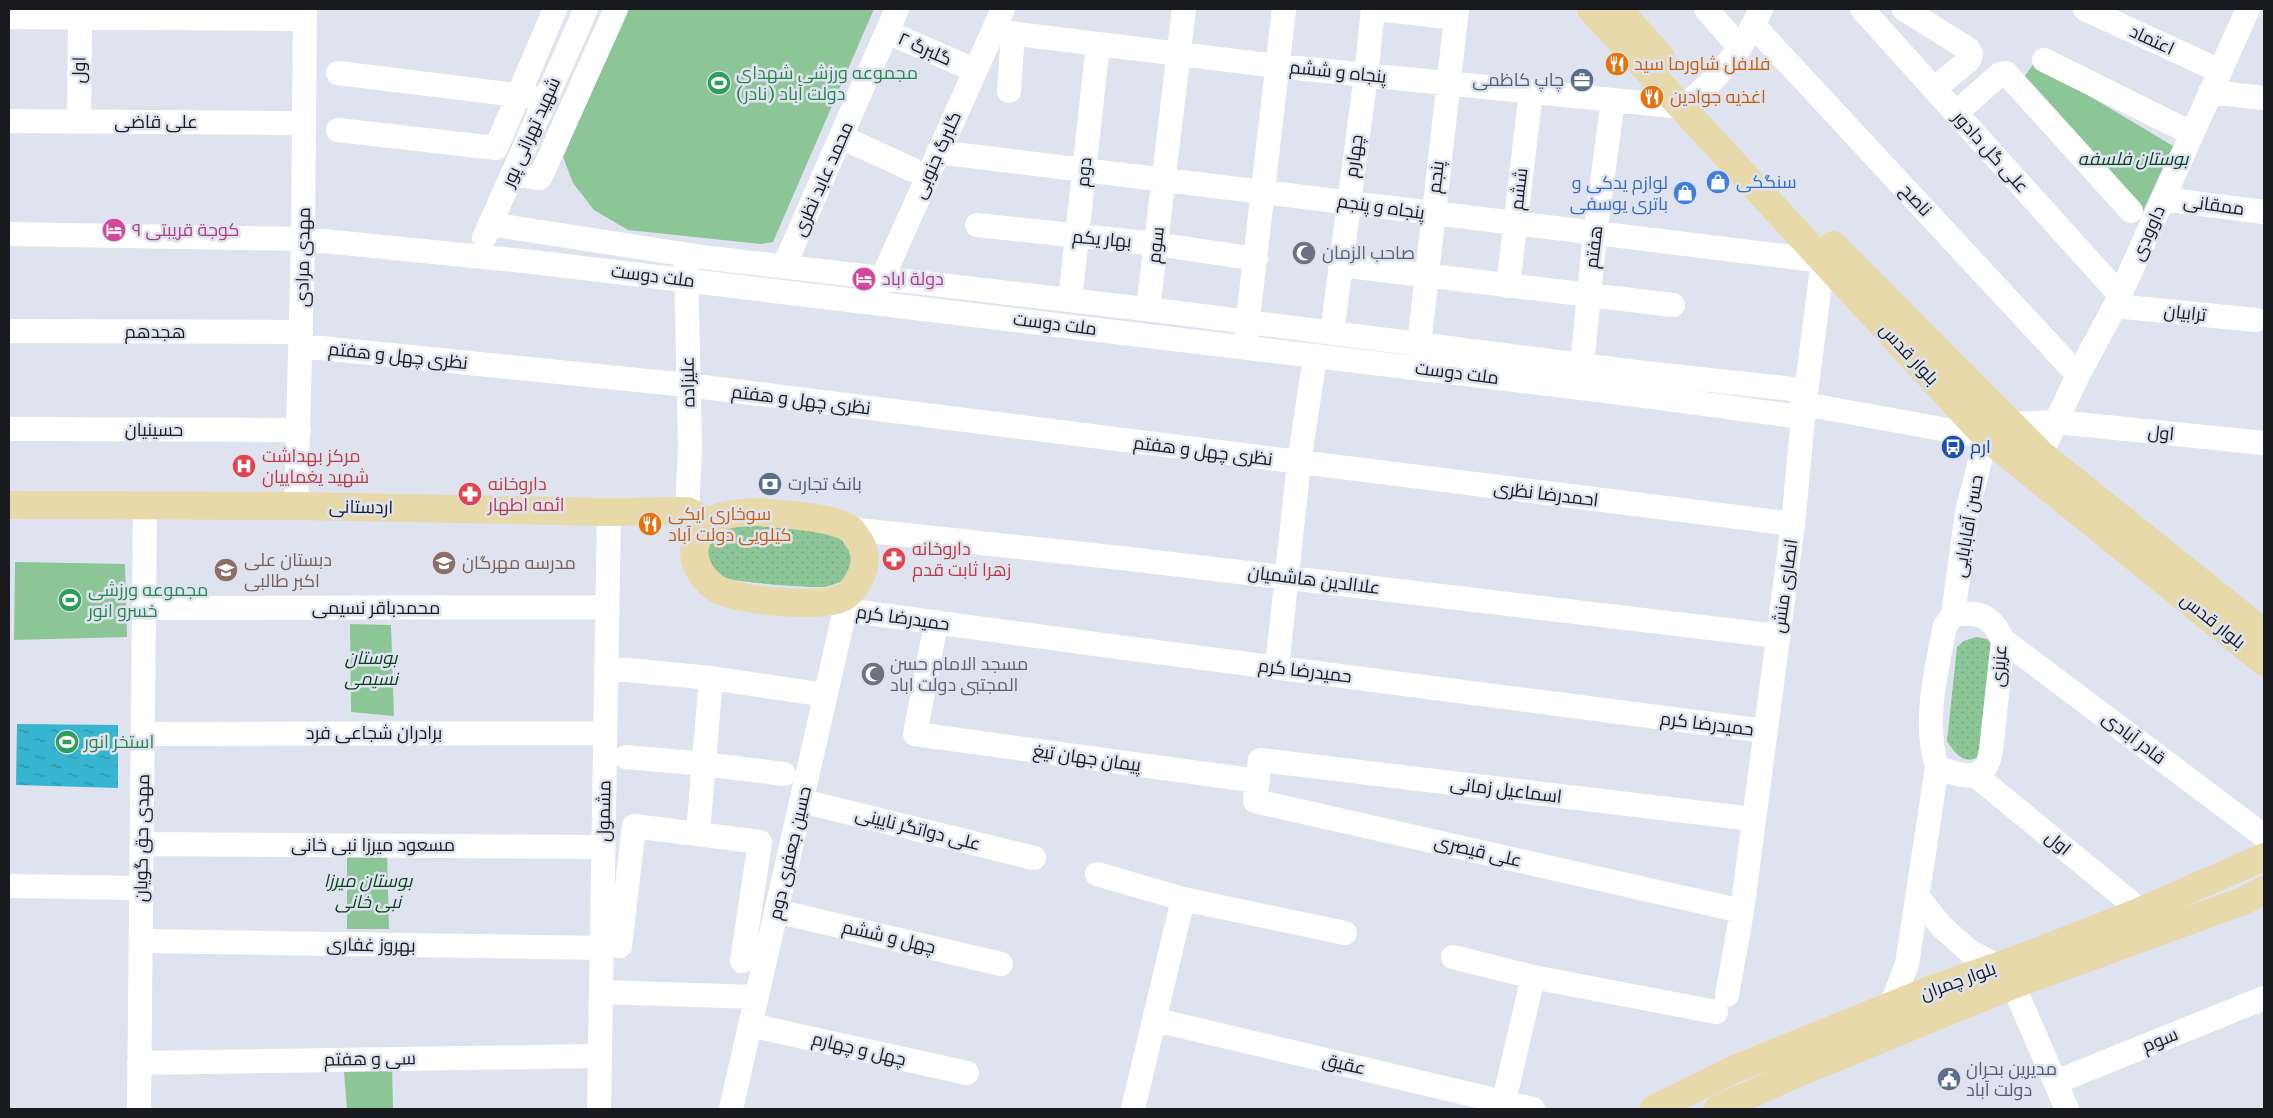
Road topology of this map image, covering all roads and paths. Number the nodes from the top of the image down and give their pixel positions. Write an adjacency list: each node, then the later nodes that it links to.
1 (555, 9): 37 (street)
2 (616, 9): 52 (street)
3 (897, 9): 22 (street, محمد عابد نظری)
4 (1003, 9): 23 (street, گلبرگ جنوبی)
5 (1184, 9): 26 (street, سوم)
6 (1284, 9): 29 (street)
7 (1373, 9): 31 (street, چهارم)
8 (1378, 9): 17 (street)
9 (1591, 9): 41 (main road, بلوار قدس)
10 (1618, 9): 41 (main road, بلوار قدس)
11 (1706, 9): 25 (street)
12 (1862, 9): 34 (street, علی گل دادور)
13 (1904, 9): 34 (street)
14 (2085, 9): 32 (street, اعتماد)
15 (2248, 9): 32 (street, داوودی)
16 (585, 10): 39 (street, شهید تهرانی پور)
17 (1456, 13): 33 (street, پنجم)
18 (304, 14): 21 (street); 45 (street, مهدی مرادی)
19 (9, 17): 21 (street)
20 (1758, 17): 25 (street); 93 (street, ناصح)
21 (80, 18): 44 (street, اول)
22 (887, 32): 28 (street, گلبرگ ۲); 48 (street, محمد عابد نظری)
23 (1003, 32): 24 (street, پنجاه و ششم); 35 (street); 49 (street, گلبرگ جنوبی)
24 (1098, 44): 26 (street, پنجاه و ششم); 51 (street, دوم)
25 (1740, 48): 41 (street)
26 (1178, 53): 29 (street, پنجاه و ششم); 53 (street, سوم)
27 (2044, 60): 47 (street)
28 (963, 65)
29 (1277, 66): 31 (street, پنجاه و ششم); 54 (street)
30 (338, 73): 37 (street)
31 (1366, 75): 33 (street, پنجاه و ششم); 56 (street, چهارم)
32 (2215, 81): 38 (street, اعتماد); 47 (street, داوودی)
33 (1447, 83): 36 (street, پنجاه و ششم); 59 (street, پنجم)
34 (1934, 89): 42 (street, علی گل دادور)
35 (1008, 91)
36 (1531, 92): 40 (street, پنجاه و ششم); 61 (street, ششم)
37 (518, 95): 39 (street); 46 (street)
38 (2264, 98)
39 (546, 99): 52 (street, شهید تهرانی پور)
40 (1613, 100): 41 (street, پنجاه و ششم); 64 (street, هفتم)
41 (1690, 102): 71 (main road, بلوار قدس); 97 (main road, بلوار قدس)
42 (1956, 113): 57 (street); 81 (street, علی گل دادور)
43 (9, 121): 44 (street, علی قاضی)
44 (78, 122): 45 (street, علی قاضی)
45 (303, 123): 66 (street, مهدی مرادی)
46 (338, 130)
47 (2191, 133): 55 (street, داوودی)
48 (841, 138): 50 (street); 72 (street, محمد عابد نظری)
49 (938, 152): 51 (street, پنجاه و پنجم); 75 (street, گلبرگ جنوبی)
50 (913, 170)
51 (1084, 171): 53 (street, پنجاه و پنجم); 65 (street, دوم)
52 (512, 174): 60 (street, شهید تهرانی پور)
53 (1164, 181): 54 (street, پنجاه و پنجم); 67 (street, سوم)
54 (1264, 193): 56 (street, پنجاه و پنجم); 70 (street)
55 (2163, 199): 58 (street, ممقانی); 81 (street, داوودی)
56 (1348, 202): 59 (street, پنجاه و پنجم); 73 (street, چهارم)
57 (2130, 211)
58 (2264, 212)
59 (1432, 214): 61 (street, پنجاه و پنجم); 74 (street, پنجم)
60 (490, 224): 68 (street, ملت دوست); 69 (street, شهید تهرانی پور)
61 (1515, 224): 64 (street, پنجاه و پنجم); 77 (street, ششم)
62 (977, 225): 65 (street, بهار یکم)
63 (9, 234): 66 (street, ملت دوست)
64 (1595, 234): 71 (street, پنجاه و پنجم); 78 (street, هفتم)
65 (1076, 236): 67 (street, بهار یکم); 79 (street, دوم)
66 (303, 239): 69 (street, ملت دوست); 88 (street, مهدی مرادی)
67 (1156, 244): 70 (street, بهار یکم); 83 (street, سوم)
68 (686, 254): 72 (street, ملت دوست); 76 (street, علیزاده)
69 (476, 256): 76 (street, ملت دوست)
70 (1256, 259): 85 (street)
71 (1823, 261): 95 (street, انصاری منش); 100 (main road, بلوار قدس)
72 (784, 266): 75 (street, ملت دوست)
73 (1340, 266): 74 (street); 87 (street, چهارم)
74 (1425, 276): 77 (street); 89 (street, پنجم)
75 (883, 277): 79 (street, ملت دوست); 80 (street, گلبرگ جنوبی)
76 (686, 280): 80 (street, ملت دوست); 94 (street, علیزاده)
77 (1508, 286): 78 (street)
78 (1589, 296): 82 (street); 92 (street, هفتم)
79 (1070, 300): 83 (street, ملت دوست)
80 (873, 301): 90 (street, ملت دوست)
81 (2117, 301): 84 (street, ترابیان); 93 (street, داوودی)
82 (1673, 305)
83 (1148, 309): 85 (street, ملت دوست)
84 (2256, 320)
85 (1248, 322): 87 (street, ملت دوست); 90 (street)
86 (9, 331): 88 (street, هجدهم)
87 (1332, 333): 89 (street, ملت دوست)
88 (301, 339): 94 (street, نظری چهل و هفتم); 99 (street, مهدی مرادی)
89 (1419, 345): 92 (street, ملت دوست)
90 (1245, 348): 91 (street, ملت دوست)
91 (1315, 357): 95 (street, ملت دوست); 103 (street)
92 (1582, 365): 95 (street, ملت دوست)
93 (2078, 375): 96 (street, داوودی)
94 (688, 386): 103 (street, نظری چهل و هفتم); 108 (street, علیزاده)
95 (1804, 404): 100 (street); 109 (street, انصاری منش)
96 (2057, 422): 97 (street, اول); 101 (street, اول); 102 (street, داوودی)
97 (2010, 424): 100 (street); 102 (main road, بلوار قدس)
98 (9, 429): 99 (street, حسینیان)
99 (298, 430): 106 (street, مهدی مرادی)
100 (1986, 437): 115 (street, حسن آقابابایی); 120 (main road, بلوار قدس)
101 (2264, 443)
102 (2041, 454): 117 (main road, بلوار قدس)
103 (1299, 464): 109 (street, احمدرضا نظری); 111 (street)
104 (9, 505): 105 (main road, اردستانی)
105 (145, 506): 106 (main road, اردستانی); 114 (street, مهدی حق گویان)
106 (296, 506): 107 (main road, اردستانی)
107 (609, 512): 108 (main road, اردستانی); 113 (street, مشمول)
108 (699, 516): 110 (main road, اردستانی); 112 (main road)
109 (1793, 524): 118 (street, انصاری منش)
110 (850, 529): 111 (street, علاالدین هاشمیان); 112 (main road)
111 (1288, 577): 118 (street, علاالدین هاشمیان); 122 (street)
112 (844, 603): 116 (street, حمیدرضا کرم); 124 (street, حسین جعفری دوم)
113 (607, 607): 114 (street, محمدباقر نسیمی); 121 (street, مشمول)
114 (144, 608): 127 (street, مهدی حق گویان)
115 (1953, 616): 119 (street, عزیزی); 130 (street)
116 (936, 623): 122 (street, حمیدرضا کرم); 131 (street, پیمان جهان تیغ)
117 (2264, 633)
118 (1778, 636): 125 (street, انصاری منش)
119 (2003, 640): 133 (street, عزیزی); 137 (street, قادر آبادی)
120 (2264, 662)
121 (606, 668): 123 (street); 126 (street, مشمول)
122 (1277, 668): 125 (street, حمیدرضا کرم)
123 (712, 678): 124 (street); 129 (street)
124 (826, 695): 134 (street, حسین جعفری دوم)
125 (1765, 731): 135 (street, انصاری منش)
126 (605, 733): 127 (street, برادران شجاعی فرد); 139 (street, مشمول)
127 (143, 734): 138 (street, مهدی حق گویان)
128 (626, 757): 129 (street)
129 (704, 764): 132 (street); 136 (street)
130 (1937, 767): 133 (street); 146 (street)
131 (1259, 771): 135 (street, اسماعیل زمانی); 149 (street, علی قیصری)
132 (784, 774)
133 (1975, 775): 150 (street, اول)
134 (802, 801): 141 (street, علی دواتگر نایینی); 148 (street, حسین جعفری دوم)
135 (1753, 819): 149 (street, انصاری منش)
136 (698, 833): 153 (street); 155 (street)
137 (2264, 836)
138 (142, 844): 139 (street, مسعود میرزا نبی خانی); 144 (street, مهدی حق گویان)
139 (603, 847): 153 (street, مشمول)
140 (2264, 857): 150 (main road, بلوار چمران)
141 (1034, 858)
142 (1097, 874): 147 (street)
143 (9, 886): 144 (street)
144 (141, 888): 152 (street, مهدی حق گویان)
145 (2264, 890): 157 (main road, بلوار چمران)
146 (1917, 896): 157 (street); 162 (street)
147 (1183, 899): 151 (street); 163 (street)
148 (776, 911): 156 (street, چهل و ششم); 160 (street, حسین جعفری دوم)
149 (1742, 911): 158 (street, انصاری منش)
150 (2142, 911): 157 (main road, بلوار چمران)
151 (1345, 934)
152 (141, 941): 153 (street, بهروز غفاری); 166 (street, مهدی حق گویان)
153 (611, 947): 159 (street, مشمول)
154 (1452, 957): 158 (street)
155 (742, 961)
156 (1001, 964)
157 (2005, 976): 162 (main road, بلوار چمران); 168 (street); 176 (main road, بلوار چمران)
158 (1533, 977): 169 (street)
159 (601, 992): 160 (street); 165 (street, مشمول)
160 (756, 998): 164 (street, حسین جعفری دوم)
161 (2264, 998): 168 (street, سوم)
162 (1891, 1006): 175 (main road, بلوار چمران)
163 (1156, 1020): 169 (street, عقیق); 173 (street)
164 (750, 1024): 167 (street, چهل و چهارم); 172 (street, حسین جعفری دوم)
165 (600, 1056): 166 (street, سی و هفتم); 171 (street, مشمول)
166 (139, 1063): 170 (street, مهدی حق گویان)
167 (967, 1073)
168 (2056, 1082): 177 (street)
169 (1504, 1102): 174 (street, عقیق)
170 (139, 1109)
171 (599, 1109)
172 (730, 1109)
173 (1133, 1109)
174 (1533, 1109)
175 (1654, 1109)
176 (1718, 1109)
177 (2068, 1109)

